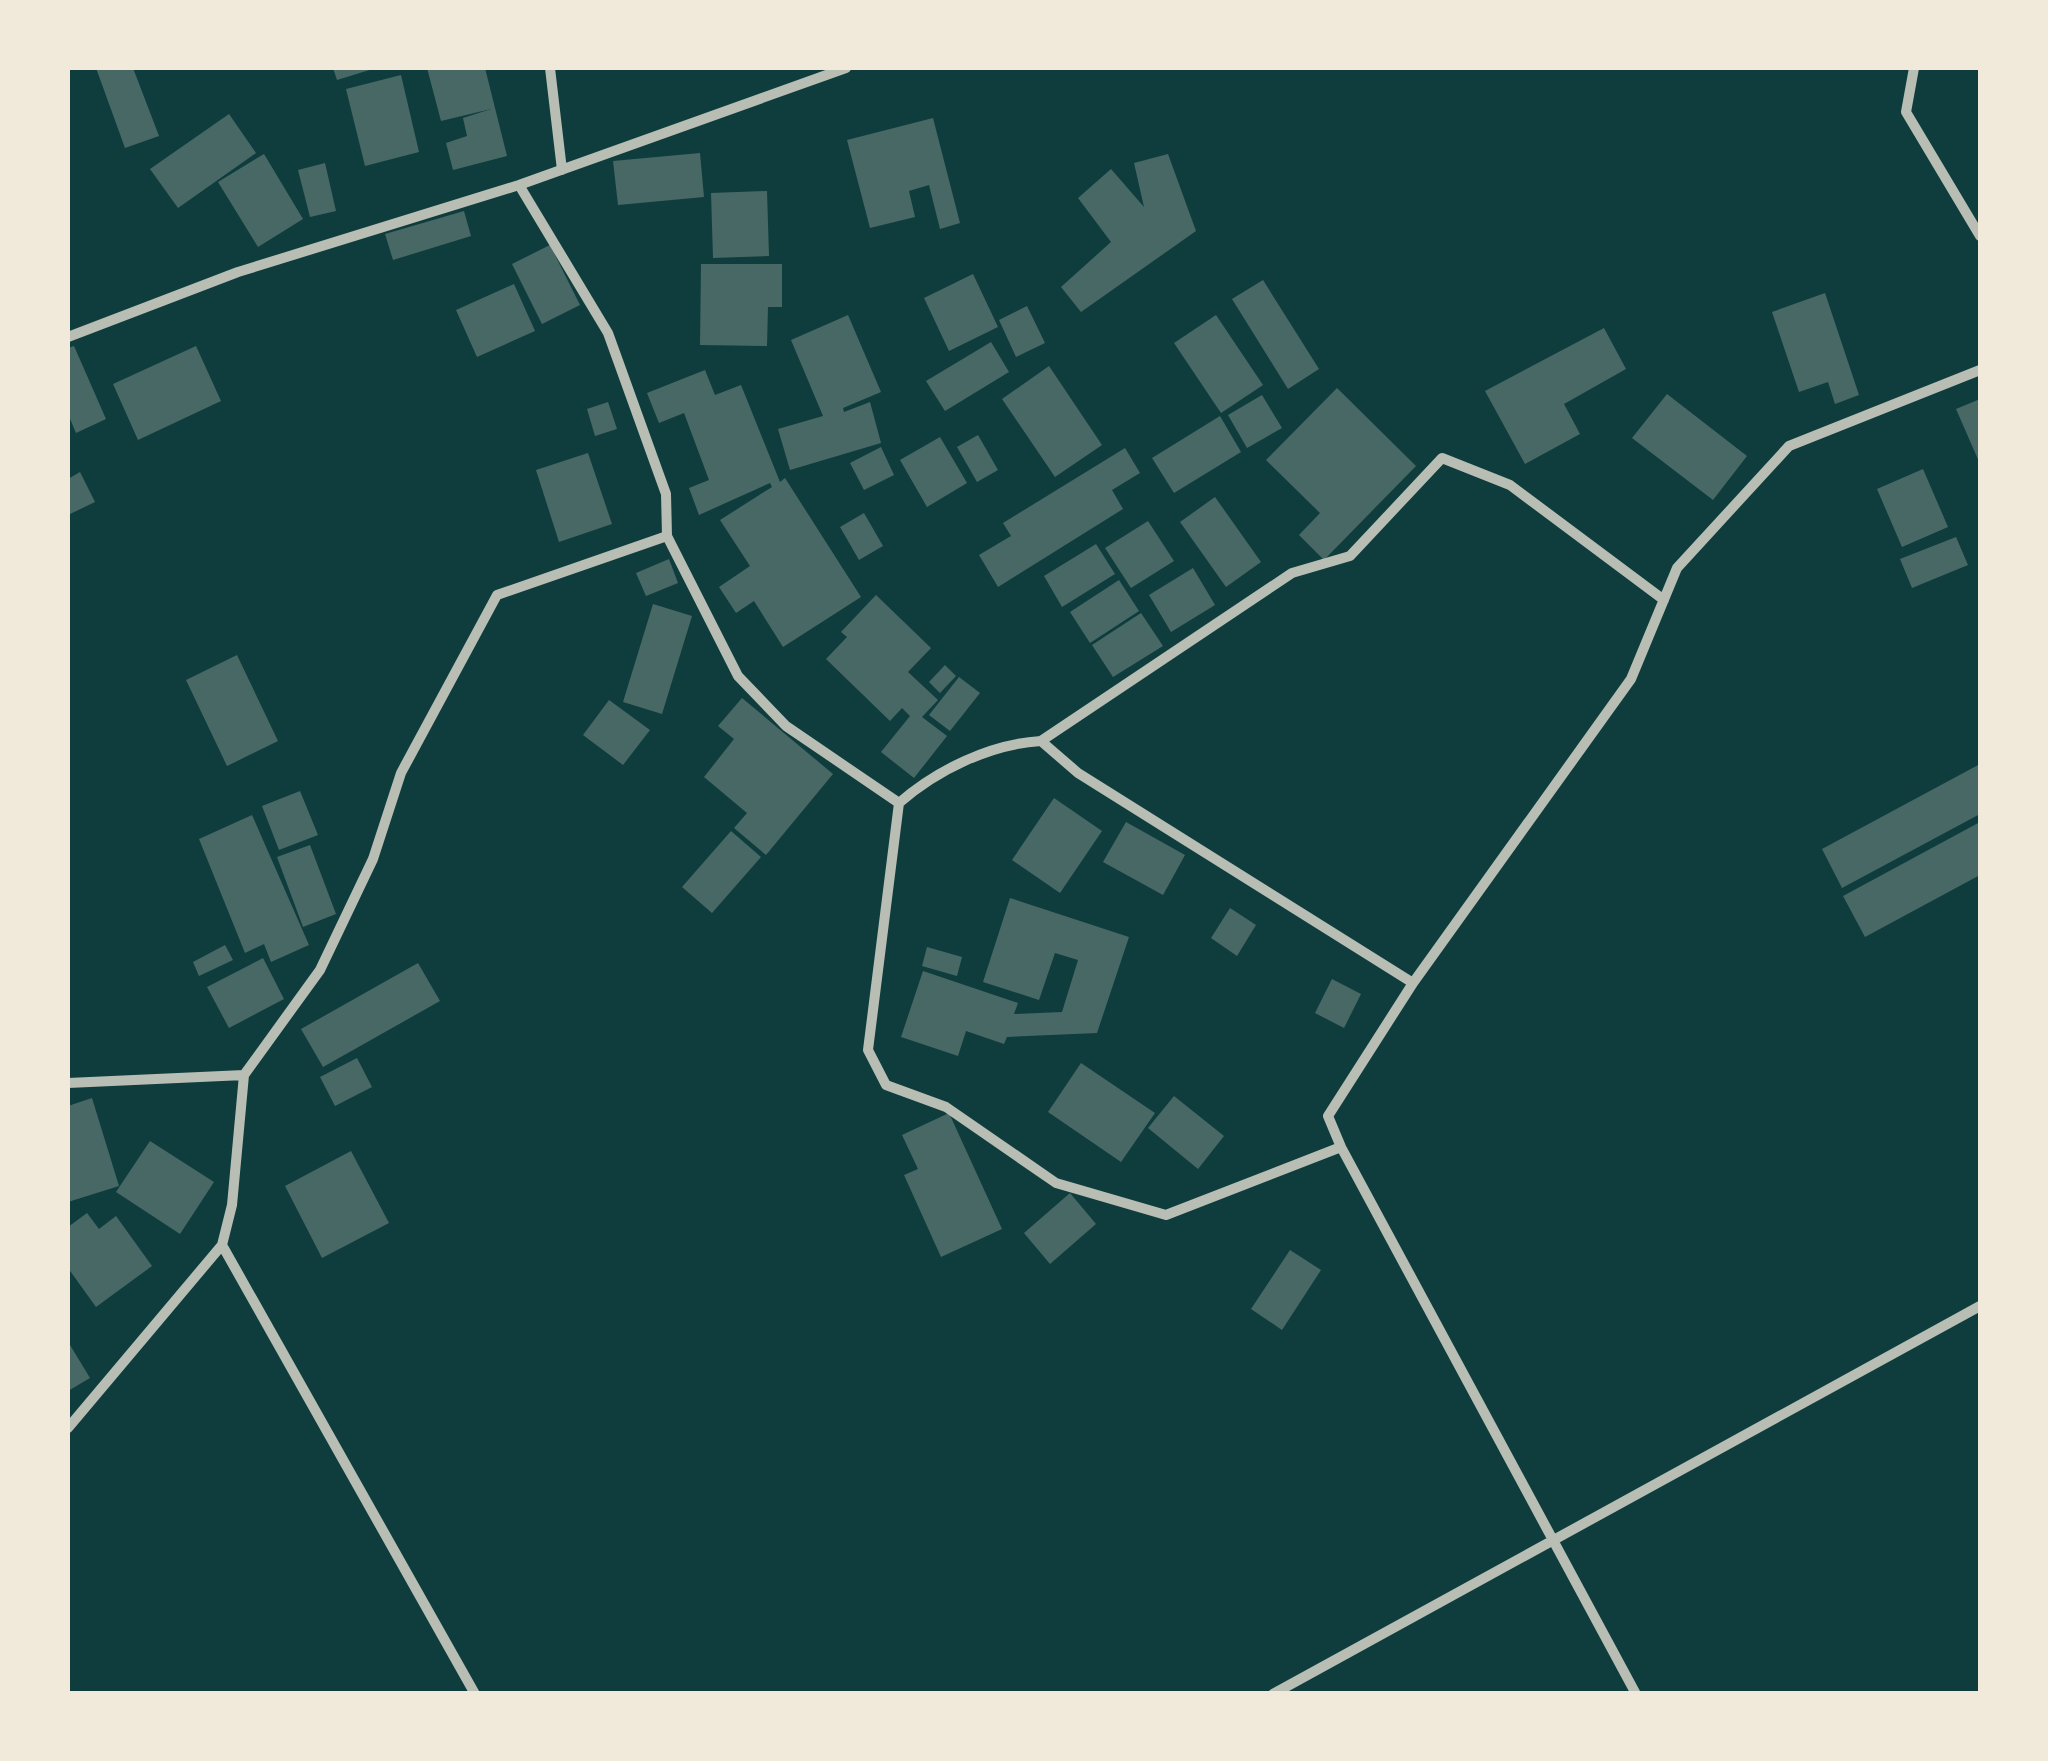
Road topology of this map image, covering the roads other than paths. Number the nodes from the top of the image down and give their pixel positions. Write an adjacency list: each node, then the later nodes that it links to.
1 (550, 68): 4 (street)
2 (846, 68): 4 (street)
3 (1914, 68): 6 (street)
4 (562, 170): 5 (street)
5 (518, 186): 7 (street); 9 (street)
6 (1980, 236)
7 (68, 337)
8 (1980, 370): 10 (street)
9 (666, 536): 12 (street); 14 (street)
10 (1664, 600): 11 (street); 13 (street)
11 (1041, 741): 12 (street); 13 (street)
12 (899, 803): 16 (street)
13 (1414, 983): 16 (street)
14 (244, 1076): 15 (street); 17 (street)
15 (68, 1083)
16 (1341, 1148): 20 (street)
17 (222, 1245): 19 (street); 21 (street)
18 (1980, 1306): 20 (street)
19 (68, 1428)
20 (1552, 1541): 22 (street); 23 (street)
21 (475, 1694)
22 (1273, 1694)
23 (1636, 1694)

